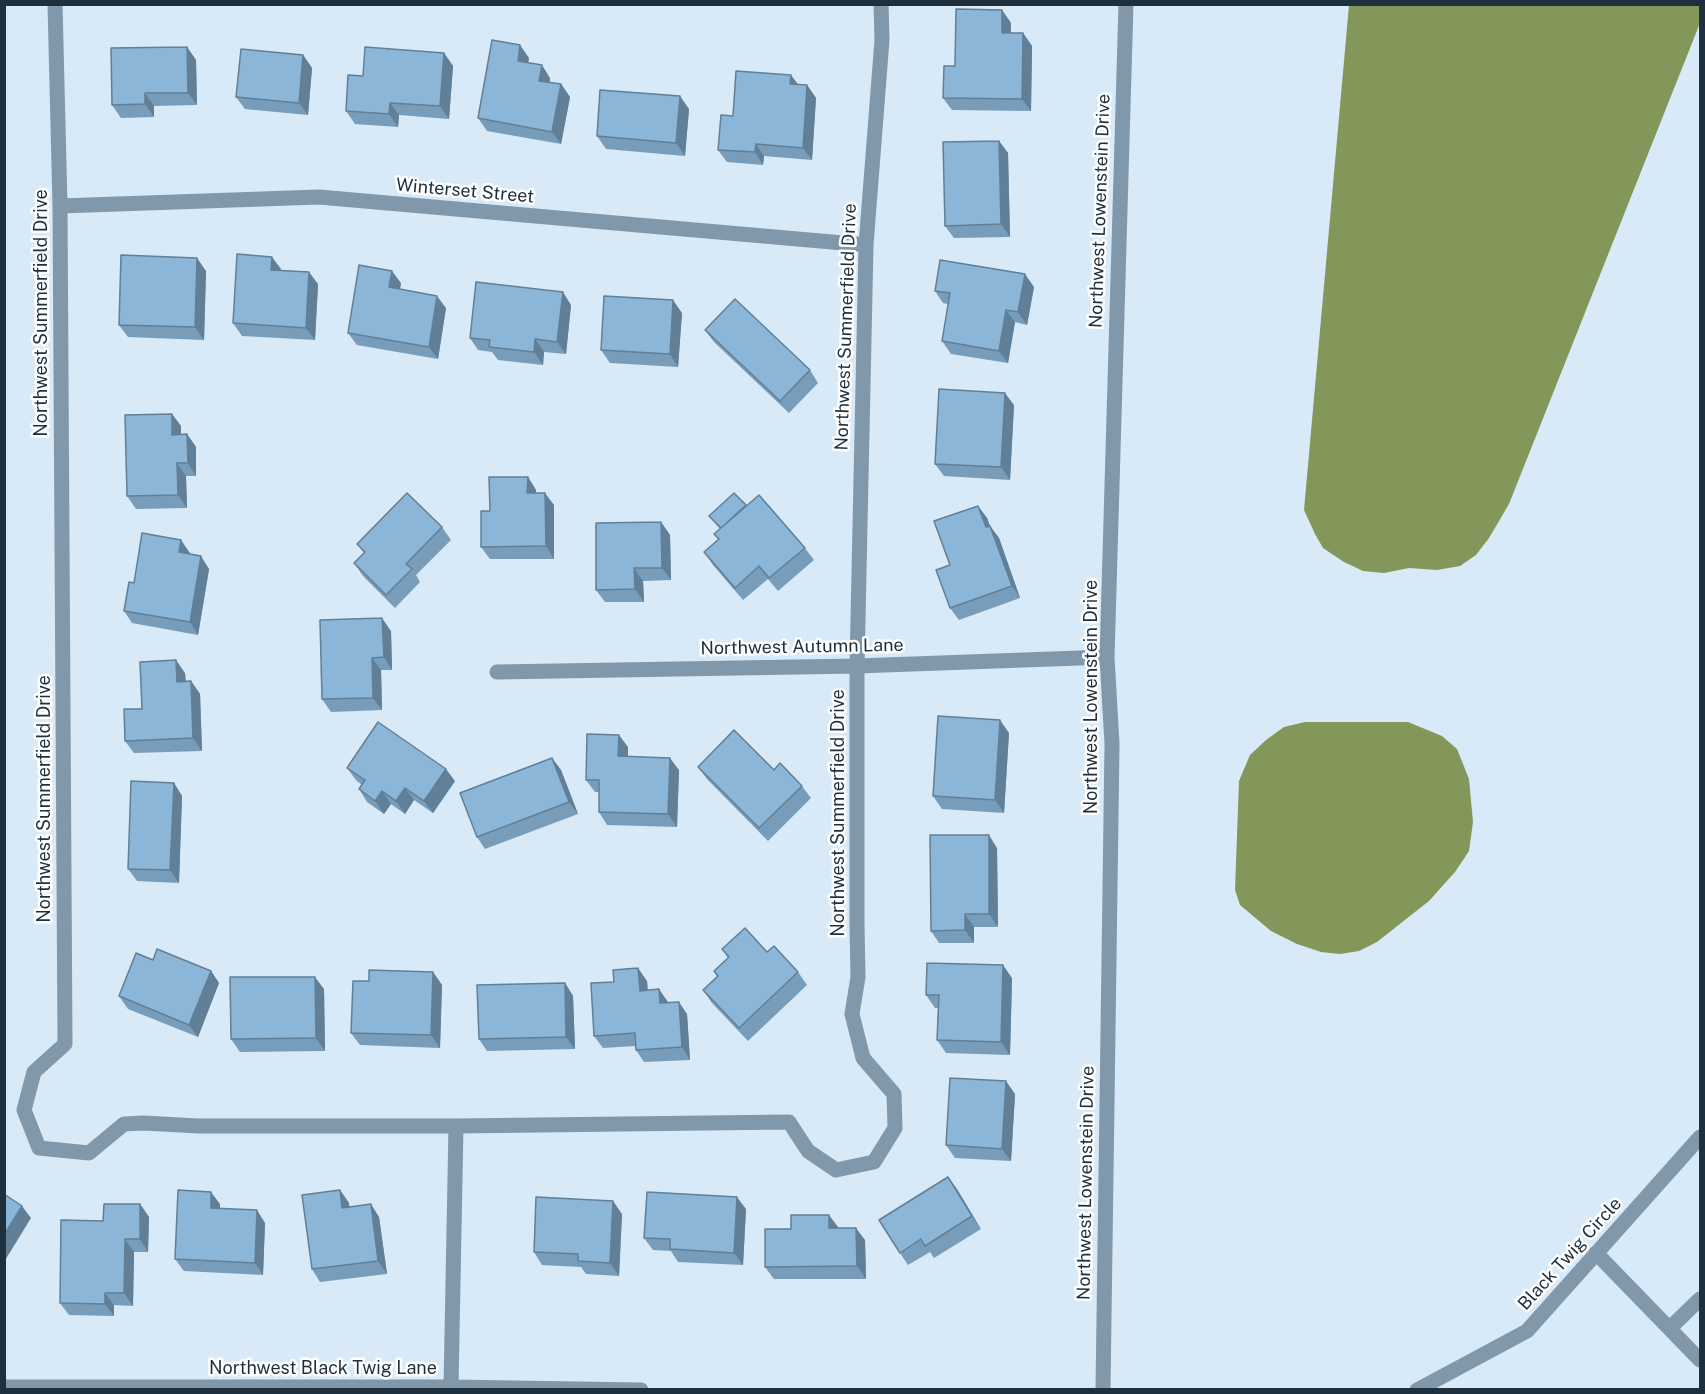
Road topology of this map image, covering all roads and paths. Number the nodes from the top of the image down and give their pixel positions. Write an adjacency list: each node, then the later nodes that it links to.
1 (55, 4): 4 (street, Northwest Summerfield Drive)
2 (881, 4): 5 (street, Northwest Summerfield Drive)
3 (1126, 4): 6 (street, Northwest Lowenstein Drive)
4 (60, 206): 5 (street, Winterset Street); 9 (street, Northwest Summerfield Drive)
5 (866, 245): 7 (street, Northwest Summerfield Drive)
6 (1107, 657): 7 (street, Northwest Autumn Lane); 18 (street, Northwest Lowenstein Drive)
7 (857, 666): 8 (street, Northwest Autumn Lane); 9 (street, Northwest Summerfield Drive)
8 (497, 672)
9 (456, 1126): 16 (street)
10 (1701, 1137): 11 (street, Black Twig Circle)
11 (1596, 1253): 13 (street); 19 (street, Black Twig Circle)
12 (1701, 1299): 13 (street)
13 (1670, 1328): 14 (street)
14 (1701, 1360)
15 (4, 1387): 16 (street, Northwest Black Twig Lane)
16 (451, 1387): 17 (street, Northwest Black Twig Lane)
17 (641, 1389)
18 (1103, 1389)
19 (1418, 1389)

